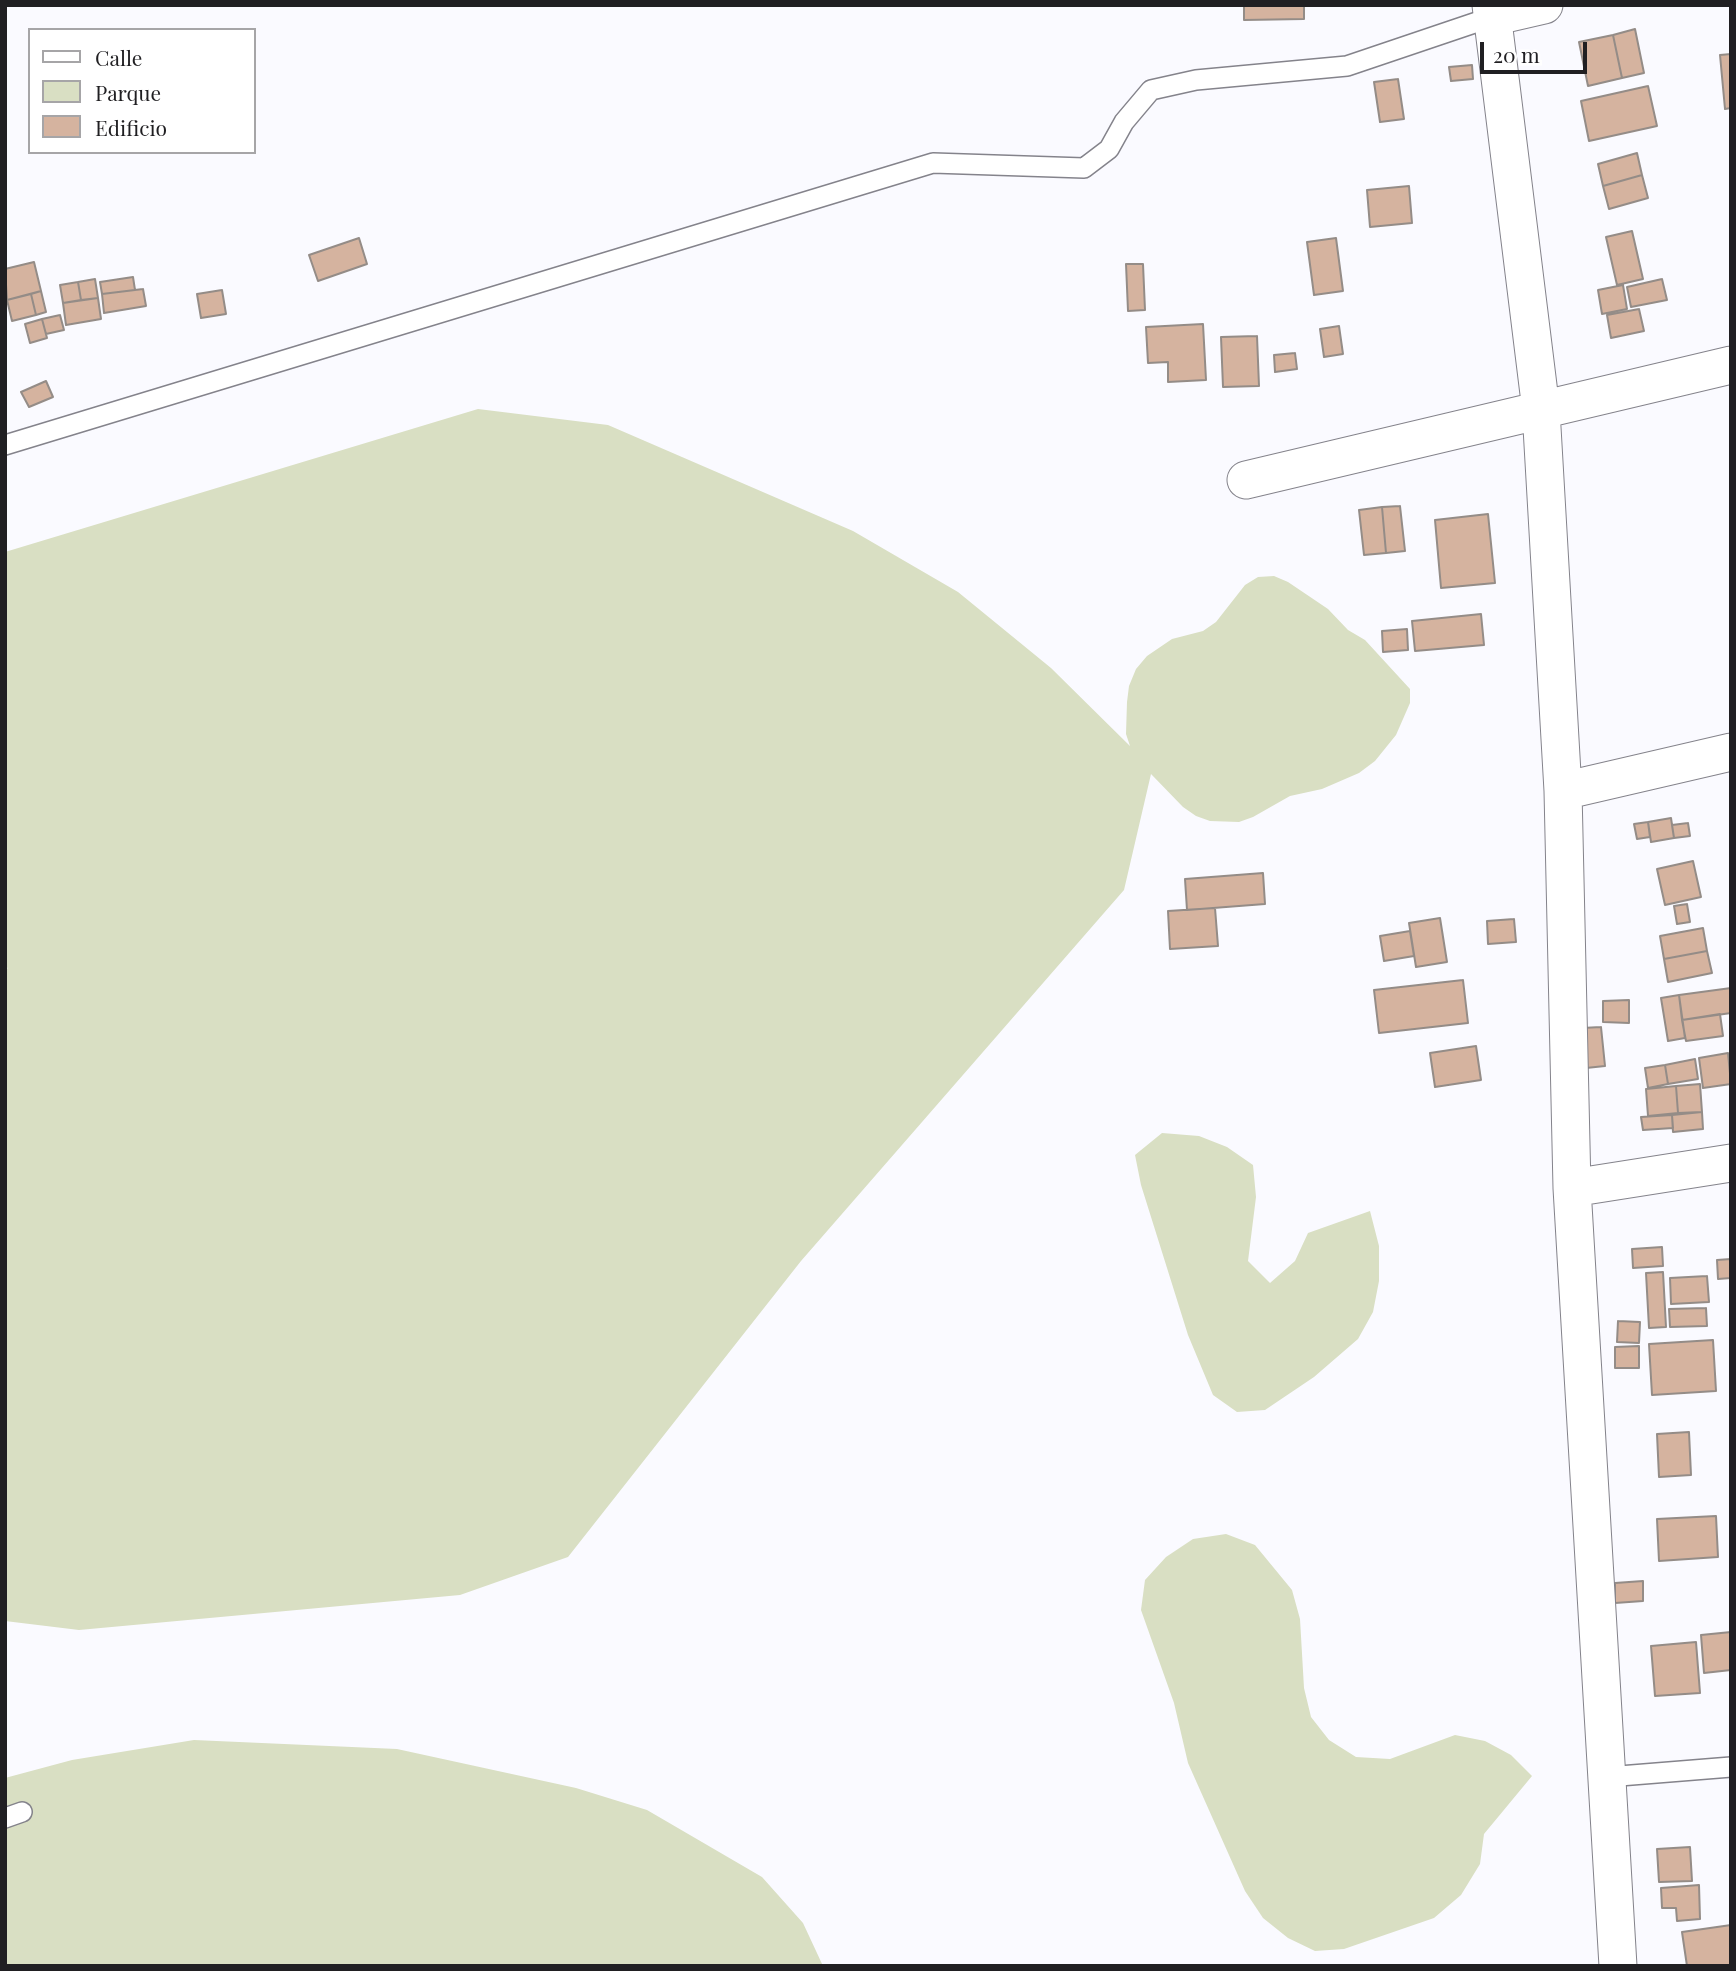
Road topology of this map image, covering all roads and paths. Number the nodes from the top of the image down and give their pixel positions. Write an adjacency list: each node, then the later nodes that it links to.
1 (1544, 5): 2 (street)
2 (1491, 11): 4 (street); 5 (lane)
3 (1731, 365): 4 (street)
4 (1542, 410): 6 (street); 8 (street)
5 (5, 445)
6 (1246, 480)
7 (1731, 752): 8 (street)
8 (1563, 791): 10 (street)
9 (1731, 1163): 10 (street)
10 (1572, 1188): 12 (street)
11 (1731, 1767): 12 (lane)
12 (1607, 1777): 13 (street)
13 (1618, 1966)

